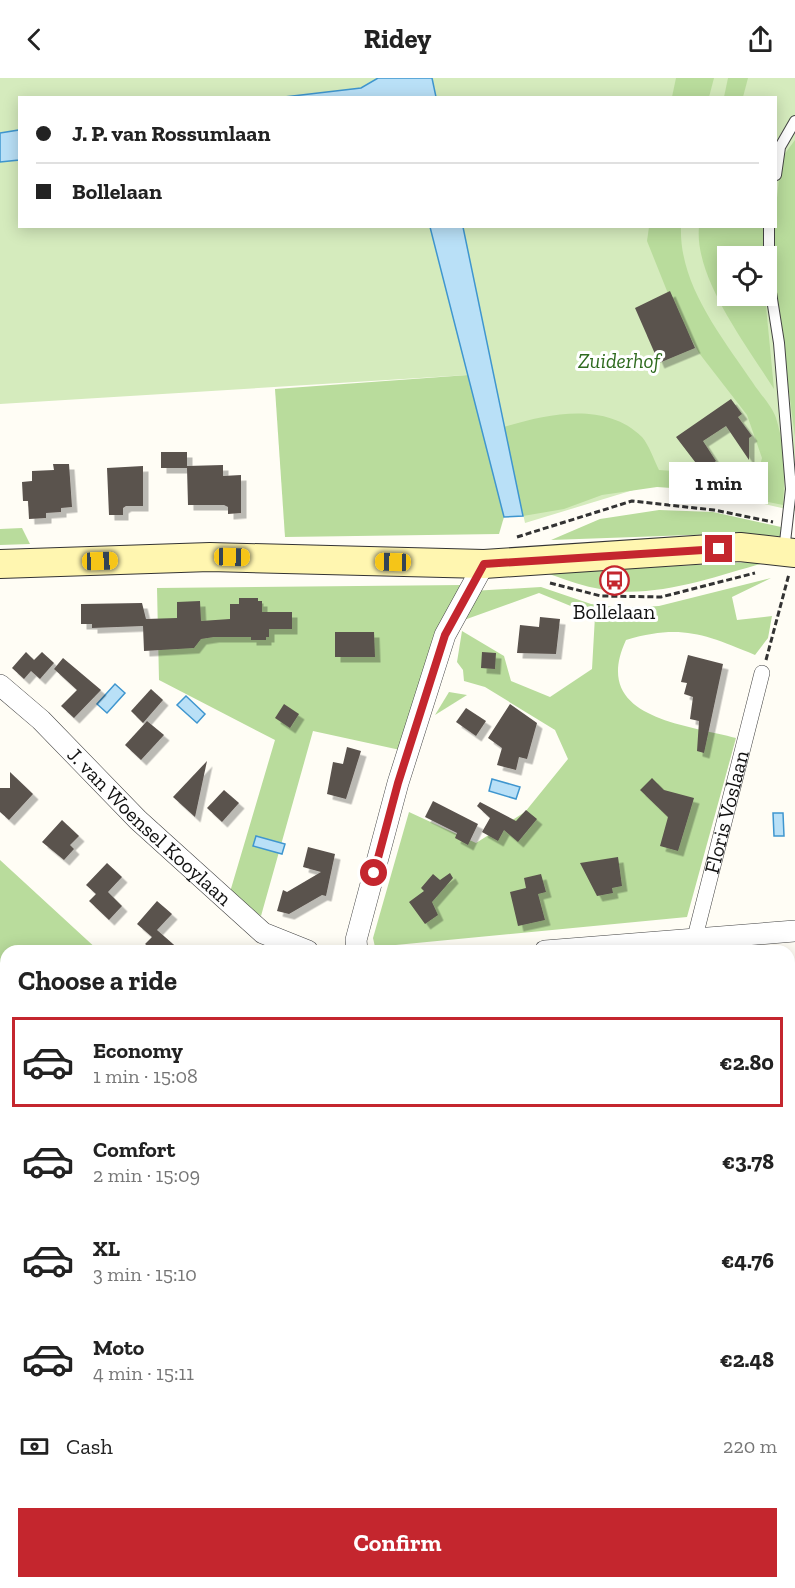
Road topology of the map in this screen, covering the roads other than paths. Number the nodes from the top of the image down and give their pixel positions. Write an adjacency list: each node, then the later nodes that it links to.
1 (795, 122): 2 (lane)
2 (777, 168)
3 (769, 228): 4 (lane)
4 (790, 549): 6 (main road)
5 (0, 564): 6 (main road)
6 (484, 564): 12 (street)
7 (762, 673): 10 (street, Floris Voslaan)
8 (0, 685): 11 (street, J. van Woensel Kooylaan)
9 (795, 931): 10 (street)
10 (692, 944): 13 (street)
11 (293, 945)
12 (356, 945)
13 (671, 945)

